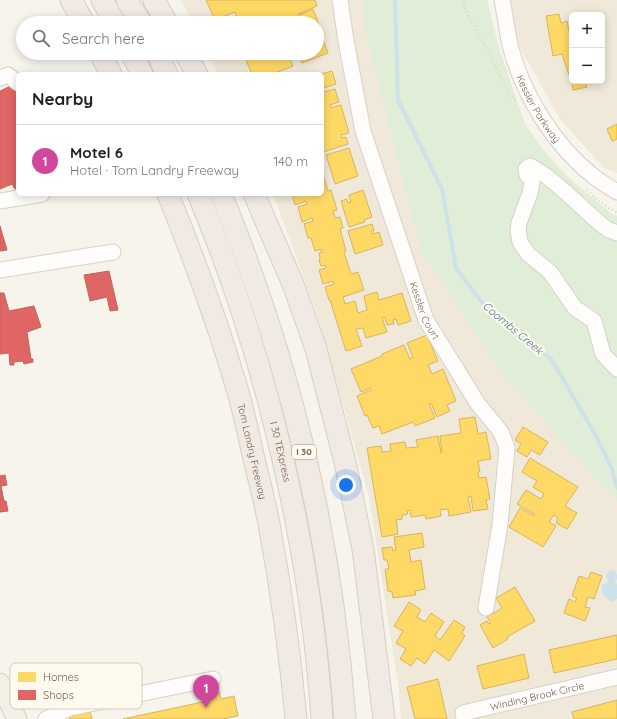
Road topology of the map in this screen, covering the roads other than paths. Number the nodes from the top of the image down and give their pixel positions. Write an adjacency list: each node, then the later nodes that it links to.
1 (71, 0): 7 (highway)
2 (102, 0): 8 (highway)
3 (127, 0): 9 (highway)
4 (154, 0): 10 (highway)
5 (340, 0): 32 (street, Kessler Court)
6 (502, 0): 21 (street, Kessler Parkway)
7 (80, 16)
8 (111, 16)
9 (137, 16)
10 (163, 16)
11 (104, 60): 15 (highway)
12 (135, 60): 16 (highway)
13 (161, 60): 17 (highway)
14 (189, 60): 18 (highway)
15 (110, 72)
16 (141, 72)
17 (167, 72)
18 (196, 72)
19 (0, 78): 20 (street)
20 (16, 81)
21 (617, 192)
22 (30, 196): 27 (street)
23 (169, 196): 42 (highway, Tom Landry Freeway)
24 (199, 196): 43 (highway, I 30 TEXpress)
25 (223, 196): 44 (highway, I 30)
26 (255, 196): 45 (highway)
27 (0, 201)
28 (617, 233): 31 (street)
29 (112, 252): 30 (street)
30 (0, 270)
31 (617, 369)
32 (486, 608)
33 (617, 677): 46 (street, Winding Brook Circle)
34 (214, 679): 36 (street)
35 (0, 683): 37 (main road)
36 (142, 694)
37 (10, 704)
38 (12, 709): 40 (main road)
39 (68, 709): 41 (street)
40 (17, 719)
41 (46, 719)
42 (296, 719)
43 (322, 719)
44 (345, 719)
45 (384, 719)
46 (464, 719)

